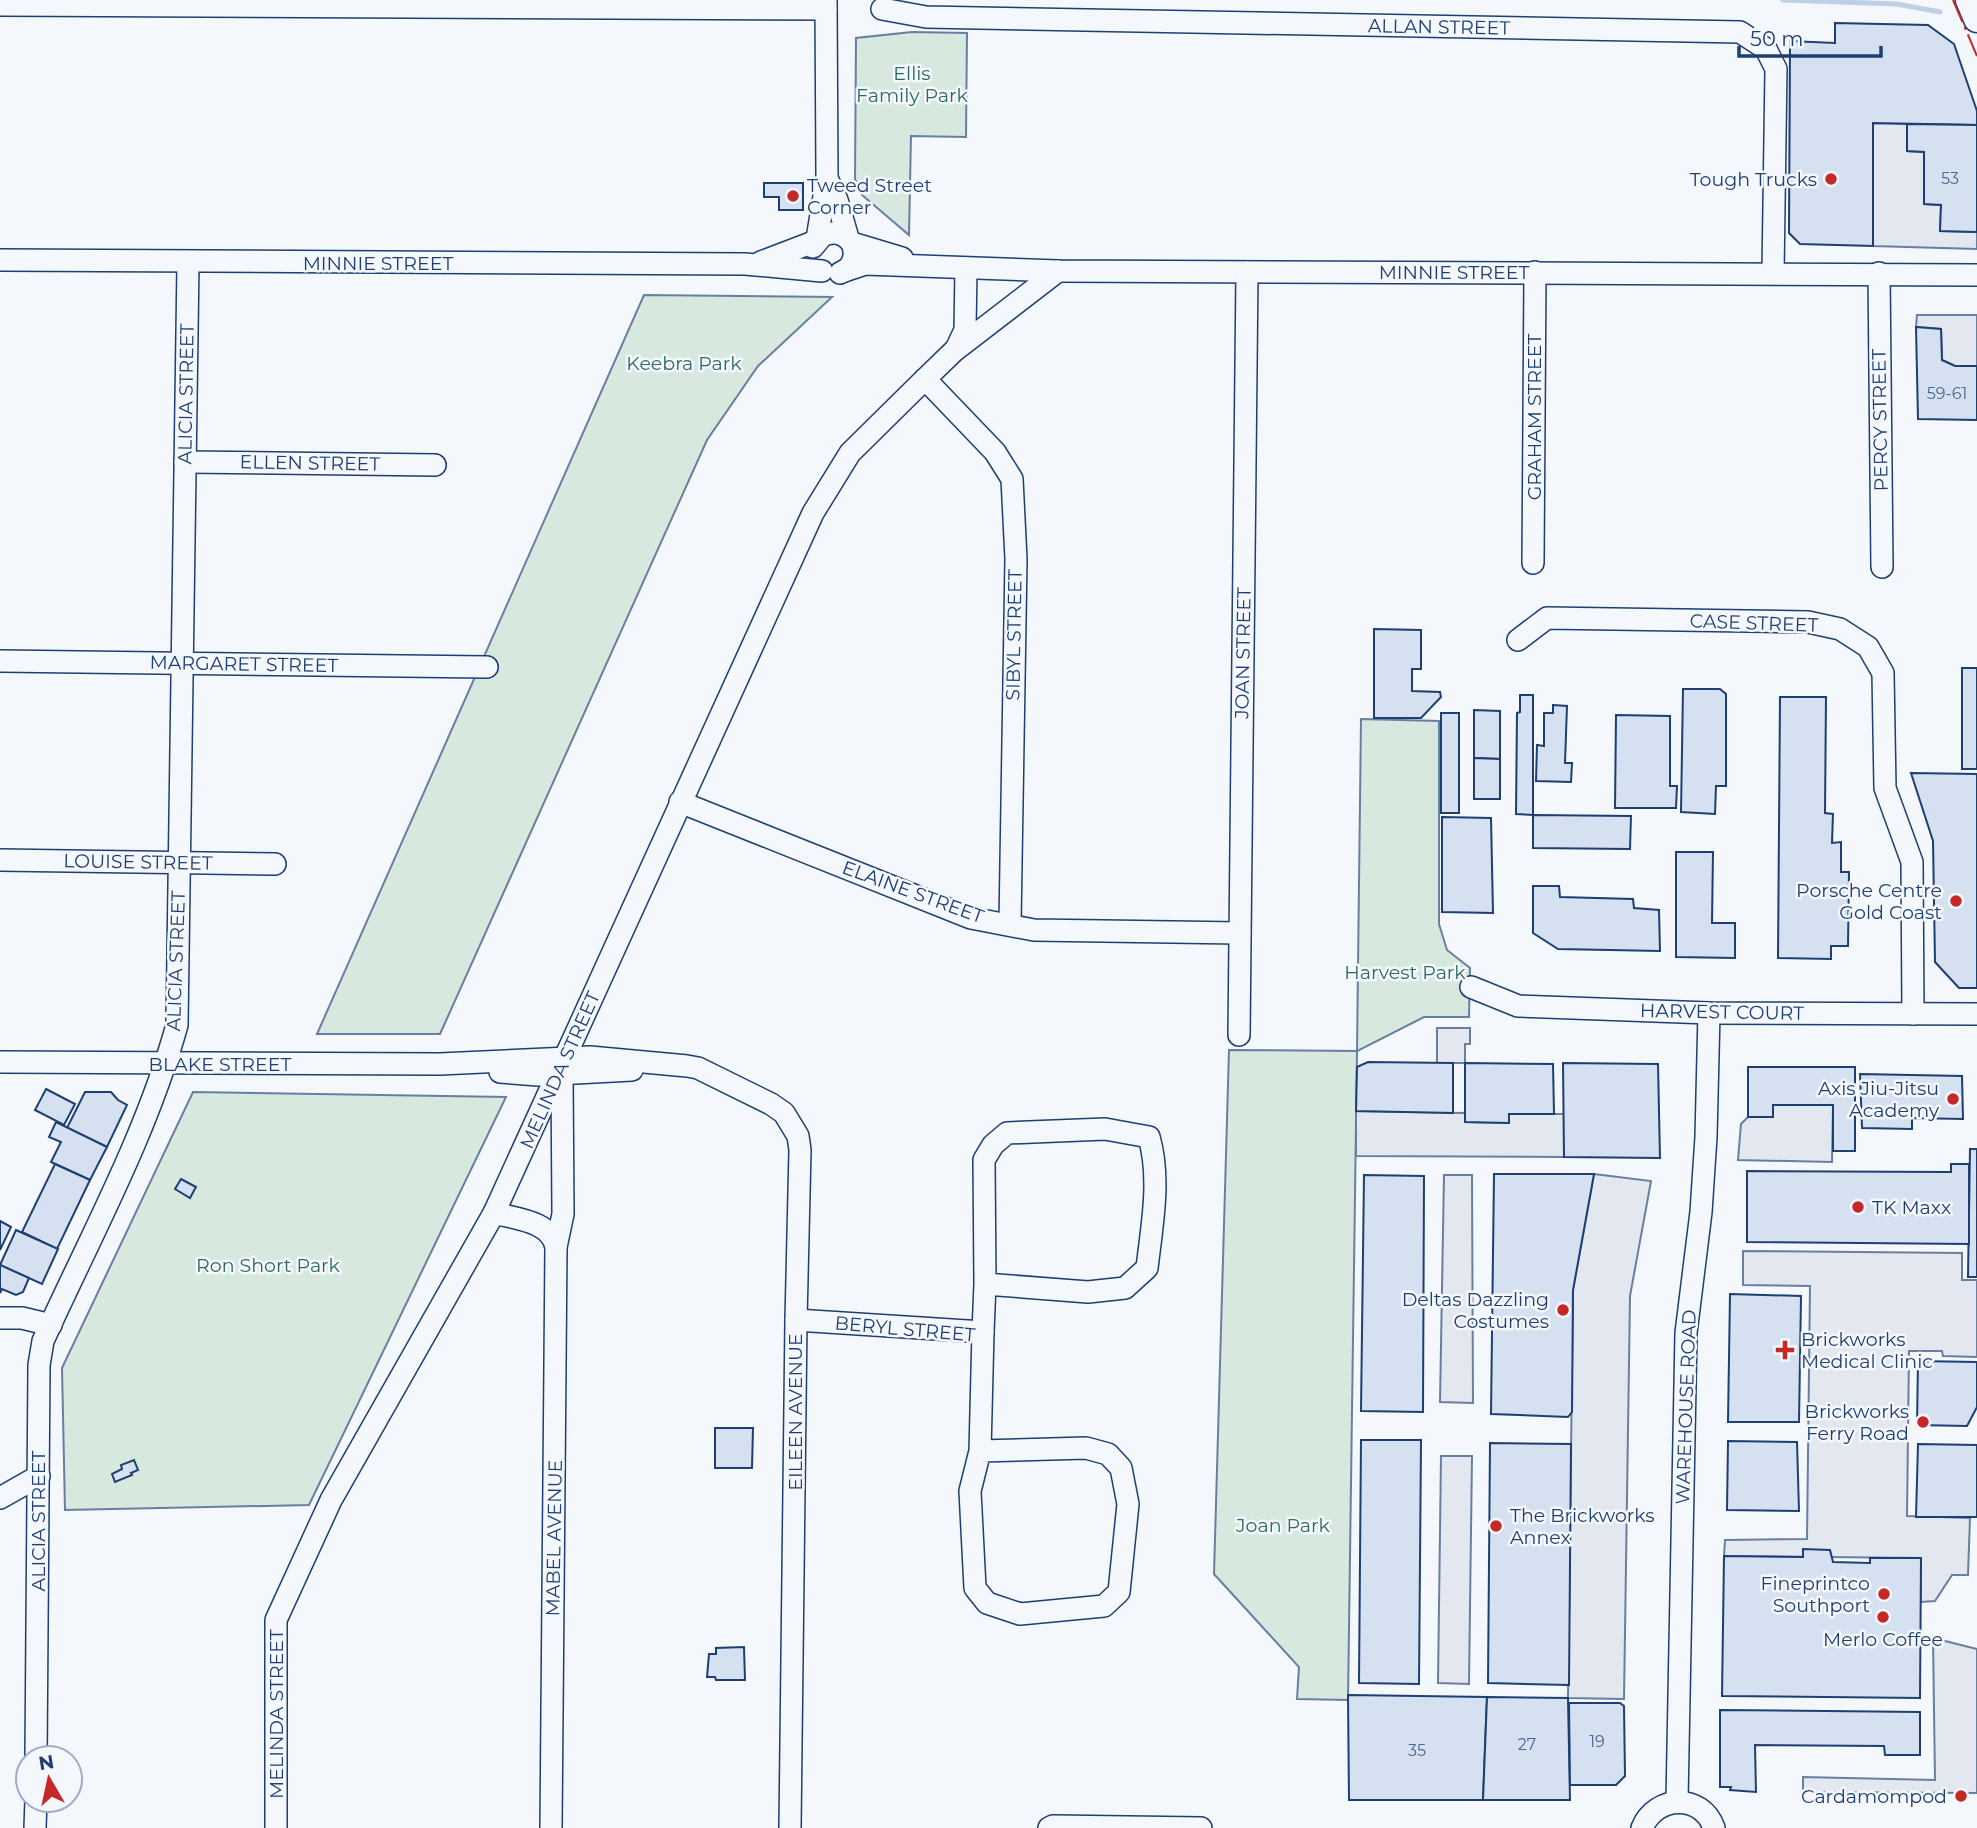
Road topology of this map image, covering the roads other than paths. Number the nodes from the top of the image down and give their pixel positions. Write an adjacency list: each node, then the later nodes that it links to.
1 (1969, 0): 5 (main road)
2 (0, 5): 3 (street)
3 (826, 5): 6 (street)
4 (882, 9): 19 (street, ALLAN STREET)
5 (1977, 19)
6 (827, 178): 7 (street); 8 (street)
7 (817, 240): 8 (street); 11 (street, MINNIE STREET); 14 (street)
8 (850, 241): 12 (street, MINNIE STREET); 15 (street)
9 (0, 260): 10 (street, MINNIE STREET)
10 (188, 262): 11 (street, MINNIE STREET); 24 (street, ALICIA STREET)
11 (756, 264): 14 (street, MINNIE STREET)
12 (930, 266): 13 (street, MINNIE STREET); 15 (street, MINNIE STREET)
13 (966, 268): 16 (street, MINNIE STREET); 22 (street, MELINDA STREET)
14 (822, 271): 15 (street)
15 (844, 271)
16 (1058, 271): 17 (street, MINNIE STREET); 22 (street, MELINDA STREET)
17 (1247, 272): 18 (street, MINNIE STREET); 37 (street, JOAN STREET)
18 (1535, 272): 19 (street, MINNIE STREET); 26 (street, GRAHAM STREET)
19 (1773, 273): 20 (street, MINNIE STREET)
20 (1879, 273): 21 (street, MINNIE STREET); 27 (street, PERCY STREET)
21 (1977, 275)
22 (954, 351): 23 (street, MELINDA STREET)
23 (925, 379): 32 (street, MELINDA STREET); 36 (street, SIBYL STREET)
24 (185, 462): 25 (street, ELLEN STREET); 30 (street, ALICIA STREET)
25 (435, 465)
26 (1533, 563)
27 (1882, 567)
28 (1518, 640): 40 (street, CASE STREET)
29 (0, 661): 30 (street, MARGARET STREET)
30 (182, 663): 31 (street, MARGARET STREET); 34 (street, ALICIA STREET)
31 (487, 667)
32 (680, 802): 36 (street, ELAINE STREET); 46 (street, MELINDA STREET)
33 (0, 860): 34 (street, LOUISE STREET)
34 (180, 862): 35 (street, LOUISE STREET); 44 (street, ALICIA STREET)
35 (275, 864)
36 (1010, 924): 37 (street, ELAINE STREET)
37 (1240, 933): 42 (street, JOAN STREET)
38 (1471, 987): 39 (street, HARVEST COURT)
39 (1709, 1013): 40 (street, HARVEST COURT); 58 (street, WAREHOUSE ROAD)
40 (1913, 1014): 41 (street, HARVEST COURT)
41 (1977, 1014)
42 (1239, 1034)
43 (0, 1062): 44 (street, BLAKE STREET)
44 (167, 1064): 46 (street, BLAKE STREET); 52 (street, ALICIA STREET)
45 (682, 1066): 46 (street, BLAKE STREET); 51 (street, EILEEN AVENUE)
46 (562, 1069): 47 (street, MELINDA STREET); 48 (street, MABEL AVENUE)
47 (494, 1213): 48 (street); 60 (street, MELINDA STREET)
48 (556, 1247): 61 (street, MABEL AVENUE)
49 (985, 1284): 49 (street); 53 (street)
50 (0, 1318): 52 (street)
51 (796, 1320): 53 (street, BERYL STREET); 62 (street, EILEEN AVENUE)
52 (51, 1325): 55 (street, ALICIA STREET)
53 (983, 1332): 54 (street, BERYL STREET)
54 (980, 1451): 54 (street, BERYL STREET)
55 (39, 1476): 56 (street); 57 (street, ALICIA STREET)
56 (0, 1498)
57 (36, 1744)
58 (1677, 1801): 64 (street); 65 (street)
59 (1051, 1827): 63 (street)
60 (276, 1828)
61 (551, 1828)
62 (790, 1828)
63 (1201, 1828)
64 (1642, 1828)
65 (1714, 1828)

